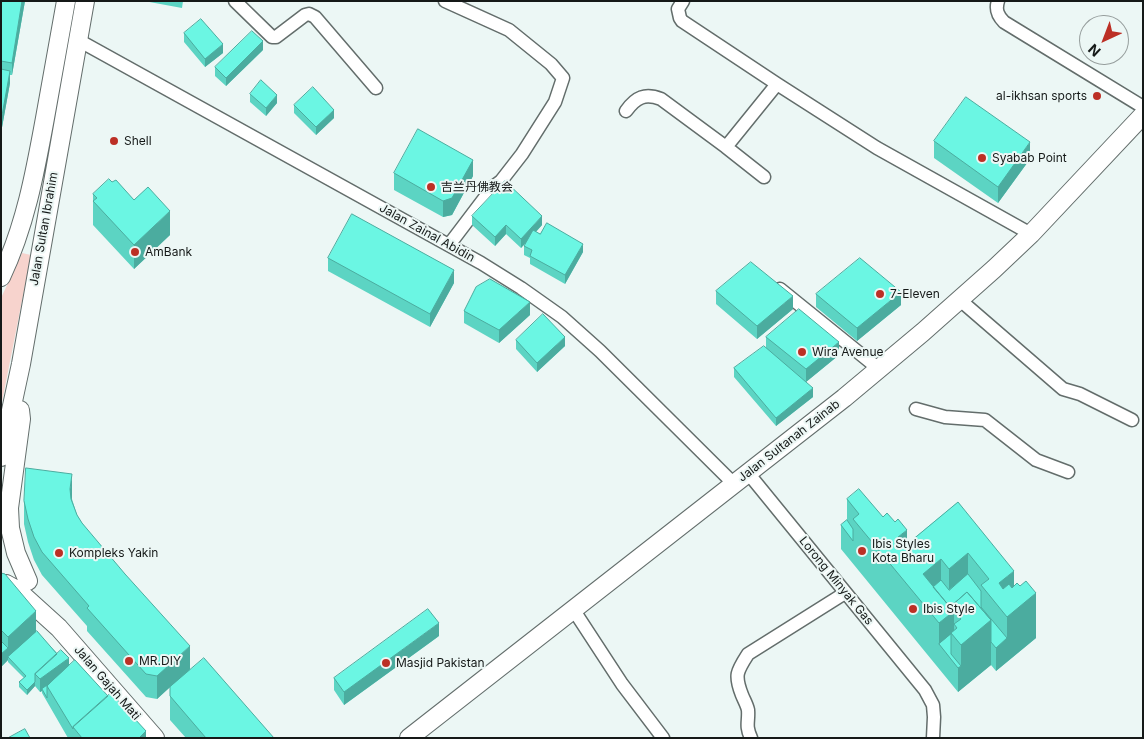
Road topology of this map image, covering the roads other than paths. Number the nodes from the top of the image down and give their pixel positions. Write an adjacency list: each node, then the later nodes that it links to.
1 (66, 1): 17 (main road, Jalan Sultan Ibrahim)
2 (85, 1): 7 (main road, Jalan Sultan Ibrahim)
3 (235, 1): 9 (street)
4 (445, 1): 16 (street)
5 (683, 1): 8 (street)
6 (998, 1): 10 (street)
7 (78, 40): 16 (street, Jalan Zainal Abidin); 21 (main road, Jalan Sultan Ibrahim)
8 (777, 84): 13 (street); 15 (street)
9 (376, 88)
10 (1143, 107)
11 (626, 111): 13 (street)
12 (1143, 114): 15 (main road, Jalan Sultanah Zainab)
13 (726, 147): 14 (street)
14 (764, 176)
15 (1030, 234): 19 (main road, Jalan Sultanah Zainab)
16 (449, 245): 26 (street, Jalan Zainal Abidin)
17 (1, 277)
18 (774, 284): 20 (street)
19 (960, 300): 20 (main road, Jalan Sultanah Zainab); 23 (street)
20 (879, 369): 26 (main road, Jalan Sultanah Zainab)
21 (19, 370): 24 (main road, Jalan Sultan Ibrahim); 28 (main road)
22 (916, 409): 25 (street)
23 (1132, 420)
24 (1, 457)
25 (1068, 472)
26 (741, 478): 30 (street, Lorong Minyak Gas); 31 (main road, Jalan Sultanah Zainab)
27 (1, 545): 28 (main road, Jalan Gajah Mati)
28 (28, 580): 32 (main road, Jalan Gajah Mati)
29 (1, 584): 32 (main road, Jalan Gajah Mati)
30 (845, 593): 36 (street); 37 (street, Lorong Minyak Gas)
31 (574, 609): 34 (main road, Jalan Sultanah Zainab); 35 (street)
32 (59, 628): 33 (main road, Jalan Gajah Mati)
33 (155, 738)
34 (409, 738)
35 (664, 738)
36 (751, 738)
37 (933, 738)

